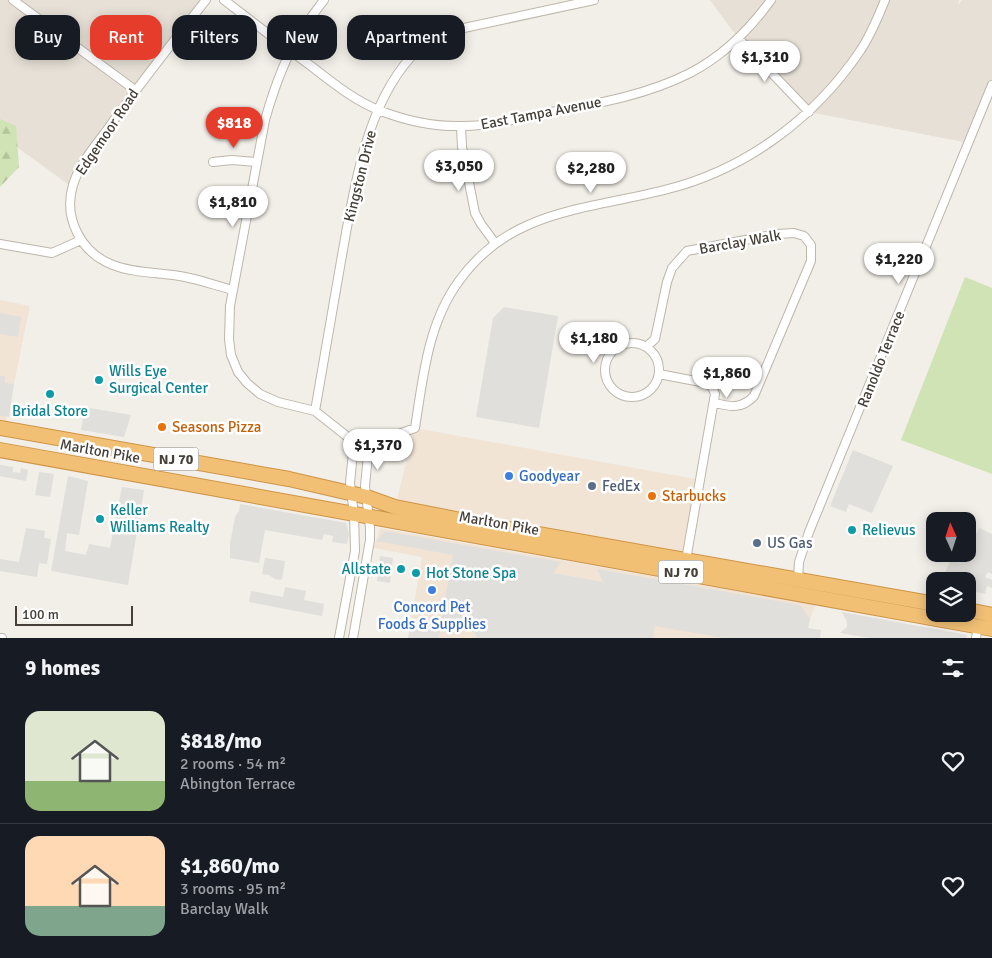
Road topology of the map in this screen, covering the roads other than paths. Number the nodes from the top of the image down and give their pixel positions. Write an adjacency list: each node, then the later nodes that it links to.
1 (13, 0): 14 (street)
2 (206, 0): 14 (street, Edgemoor Road)
3 (224, 0): 9 (street, East Tampa Avenue)
4 (324, 0): 8 (street)
5 (594, 0): 15 (street, Kingston Drive)
6 (771, 0): 10 (street, East Tampa Avenue)
7 (885, 0): 16 (street)
8 (313, 15)
9 (267, 33)
10 (738, 38): 16 (street); 17 (street, East Tampa Avenue)
11 (287, 60): 19 (street)
12 (303, 60): 15 (street, East Tampa Avenue)
13 (992, 85): 34 (street, Ranoldo Terrace)
14 (135, 90): 20 (street, Edgemoor Road)
15 (379, 110): 17 (street, East Tampa Avenue); 27 (street, Kingston Drive)
16 (809, 112): 21 (street)
17 (461, 126): 21 (street)
18 (213, 162): 19 (street)
19 (256, 162): 23 (street)
20 (81, 240): 22 (street); 23 (street, Edgemoor Road)
21 (495, 243): 29 (street)
22 (0, 244)
23 (233, 290): 27 (street)
24 (646, 347): 25 (street); 25 (street); 26 (street, Barclay Walk)
25 (659, 374): 26 (street)
26 (715, 403): 33 (street)
27 (315, 411): 29 (street)
28 (0, 428): 31 (highway, Marlton Pike / NJ 70)
29 (362, 444): 31 (street); 32 (street)
30 (0, 450): 31 (highway, Marlton Pike / NJ 70)
31 (353, 504): 32 (highway, Marlton Pike / NJ 70); 32 (highway, Marlton Pike / NJ 70); 41 (street)
32 (368, 506): 33 (highway, Marlton Pike / NJ 70); 35 (highway, Marlton Pike / NJ 70); 42 (street)
33 (686, 560): 34 (highway, Marlton Pike / NJ 70)
34 (798, 580): 36 (highway, Marlton Pike / NJ 70)
35 (818, 597): 37 (highway); 40 (highway, Marlton Pike / NJ 70)
36 (926, 602)
37 (926, 607)
38 (976, 612): 39 (highway)
39 (992, 615)
40 (982, 631)
41 (340, 638)
42 (353, 638)

